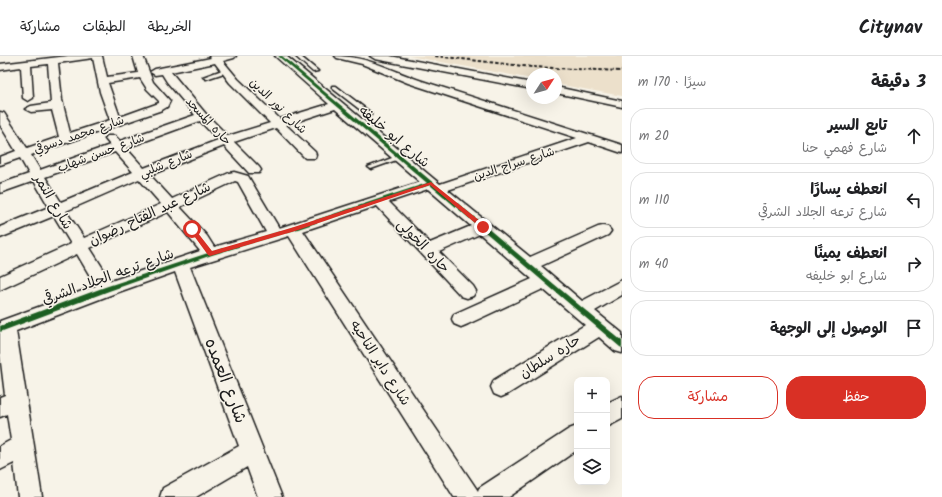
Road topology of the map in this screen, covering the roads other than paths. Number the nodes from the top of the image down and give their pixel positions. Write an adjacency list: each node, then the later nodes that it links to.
1 (91, 56): 10 (street)
2 (97, 56): 20 (street)
3 (138, 56): 18 (street)
4 (180, 56): 15 (street)
5 (231, 56): 11 (street)
6 (280, 56): 26 (street, شارع ابو خليفه)
7 (297, 56): 16 (lane)
8 (340, 56): 38 (street)
9 (375, 56): 21 (street)
10 (66, 58): 12 (street)
11 (215, 58): 15 (street); 17 (street, شارع نور الدين)
12 (52, 60): 13 (street); 27 (street)
13 (13, 62): 24 (street)
14 (169, 66): 15 (street); 18 (street); 33 (street, حاره المسجد)
15 (184, 67)
16 (315, 70)
17 (225, 71): 19 (lane); 35 (street, شارع نور الدين)
18 (143, 74): 20 (street); 34 (street, شارع محمد دسوقي)
19 (206, 77)
20 (102, 81): 34 (street)
21 (526, 85)
22 (334, 87): 29 (lane)
23 (562, 91): 25 (street)
24 (28, 98)
25 (622, 104)
26 (336, 105): 30 (street, شارع ابو خليفه); 35 (street, شارع شلبي)
27 (56, 106): 28 (street); 39 (street)
28 (31, 109)
29 (363, 109): 30 (lane); 31 (lane)
30 (348, 114): 45 (street, شارع ابو خليفه)
31 (369, 114)
32 (0, 115): 37 (street, شارع النمر)
33 (202, 116): 40 (street, حاره المسجد); 41 (street, شارع حسن شهاب)
34 (116, 122): 36 (street, شارع محمد دسوقي)
35 (278, 124): 40 (street, شارع شلبي); 44 (street, شارع نور الدين)
36 (100, 127): 39 (street, شارع محمد دسوقي); 41 (street)
37 (4, 131): 43 (street, شارع النمر)
38 (590, 138): 42 (street); 51 (street, شارع سراج الدين)
39 (66, 139): 43 (street, شارع محمد دسوقي)
40 (226, 141): 48 (street, حاره المسجد); 49 (street, شارع شلبي)
41 (118, 146): 49 (street); 50 (street, شارع حسن شهاب)
42 (622, 149)
43 (23, 154): 46 (street, شارع محمد دسوقي); 50 (street, شارع النمر)
44 (310, 155)
45 (400, 157): 47 (lane); 51 (street, شارع ابو خليفه)
46 (0, 162)
47 (371, 166)
48 (254, 170)
49 (142, 173): 54 (street); 55 (street, شارع شلبي)
50 (37, 176): 52 (street, شارع حسن شهاب); 55 (street, شارع النمر)
51 (434, 186): 53 (street, شارع ترعه الجلاد الشرقي); 56 (street, شارع ابو خليفه)
52 (0, 189)
53 (379, 200): 58 (street, شارع ترعه الجلاد الشرقي); 61 (street, حاره الخولى)
54 (171, 205): 58 (street, شارع عبد الفتاح رضوان); 60 (street, شارع عبد الفتاح رضوان); 62 (street)
55 (57, 210): 59 (street, شارع شلبي); 60 (street, شارع النمر)
56 (483, 227): 61 (street); 64 (street, شارع ابو خليفه)
57 (603, 231): 64 (street)
58 (284, 232): 62 (street, شارع ترعه الجلاد الشرقي); 86 (street, شارع داير الناحيه)
59 (0, 233)
60 (80, 247): 66 (street, شارع عبد الفتاح رضوان); 68 (street, شارع النمر)
61 (428, 250): 69 (street, حاره الخولى)
62 (210, 254): 63 (street, شارع ترعه الجلاد الشرقي)
63 (180, 264): 68 (street, شارع ترعه الجلاد الشرقي); 81 (street, شارع العمده)
64 (528, 265): 65 (street, شارع ابو خليفه)
65 (546, 280): 70 (street, شارع ابو خليفه); 71 (street)
66 (0, 283)
67 (622, 288): 70 (street)
68 (107, 289): 73 (street, شارع ترعه الجلاد الشرقي)
69 (467, 291)
70 (581, 310): 72 (street, شارع ابو خليفه)
71 (461, 319)
72 (600, 326): 74 (street, شارع ابو خليفه); 75 (street, حاره سلطان)
73 (3, 328): 76 (street)
74 (622, 345)
75 (501, 387)
76 (8, 404): 80 (street)
77 (622, 406): 78 (street)
78 (610, 414)
79 (574, 439): 87 (street)
80 (23, 446): 82 (street); 83 (street)
81 (252, 451): 84 (street); 85 (street, شارع العمده)
82 (0, 458)
83 (30, 497)
84 (172, 497)
85 (270, 497)
86 (468, 497)
87 (488, 497)

